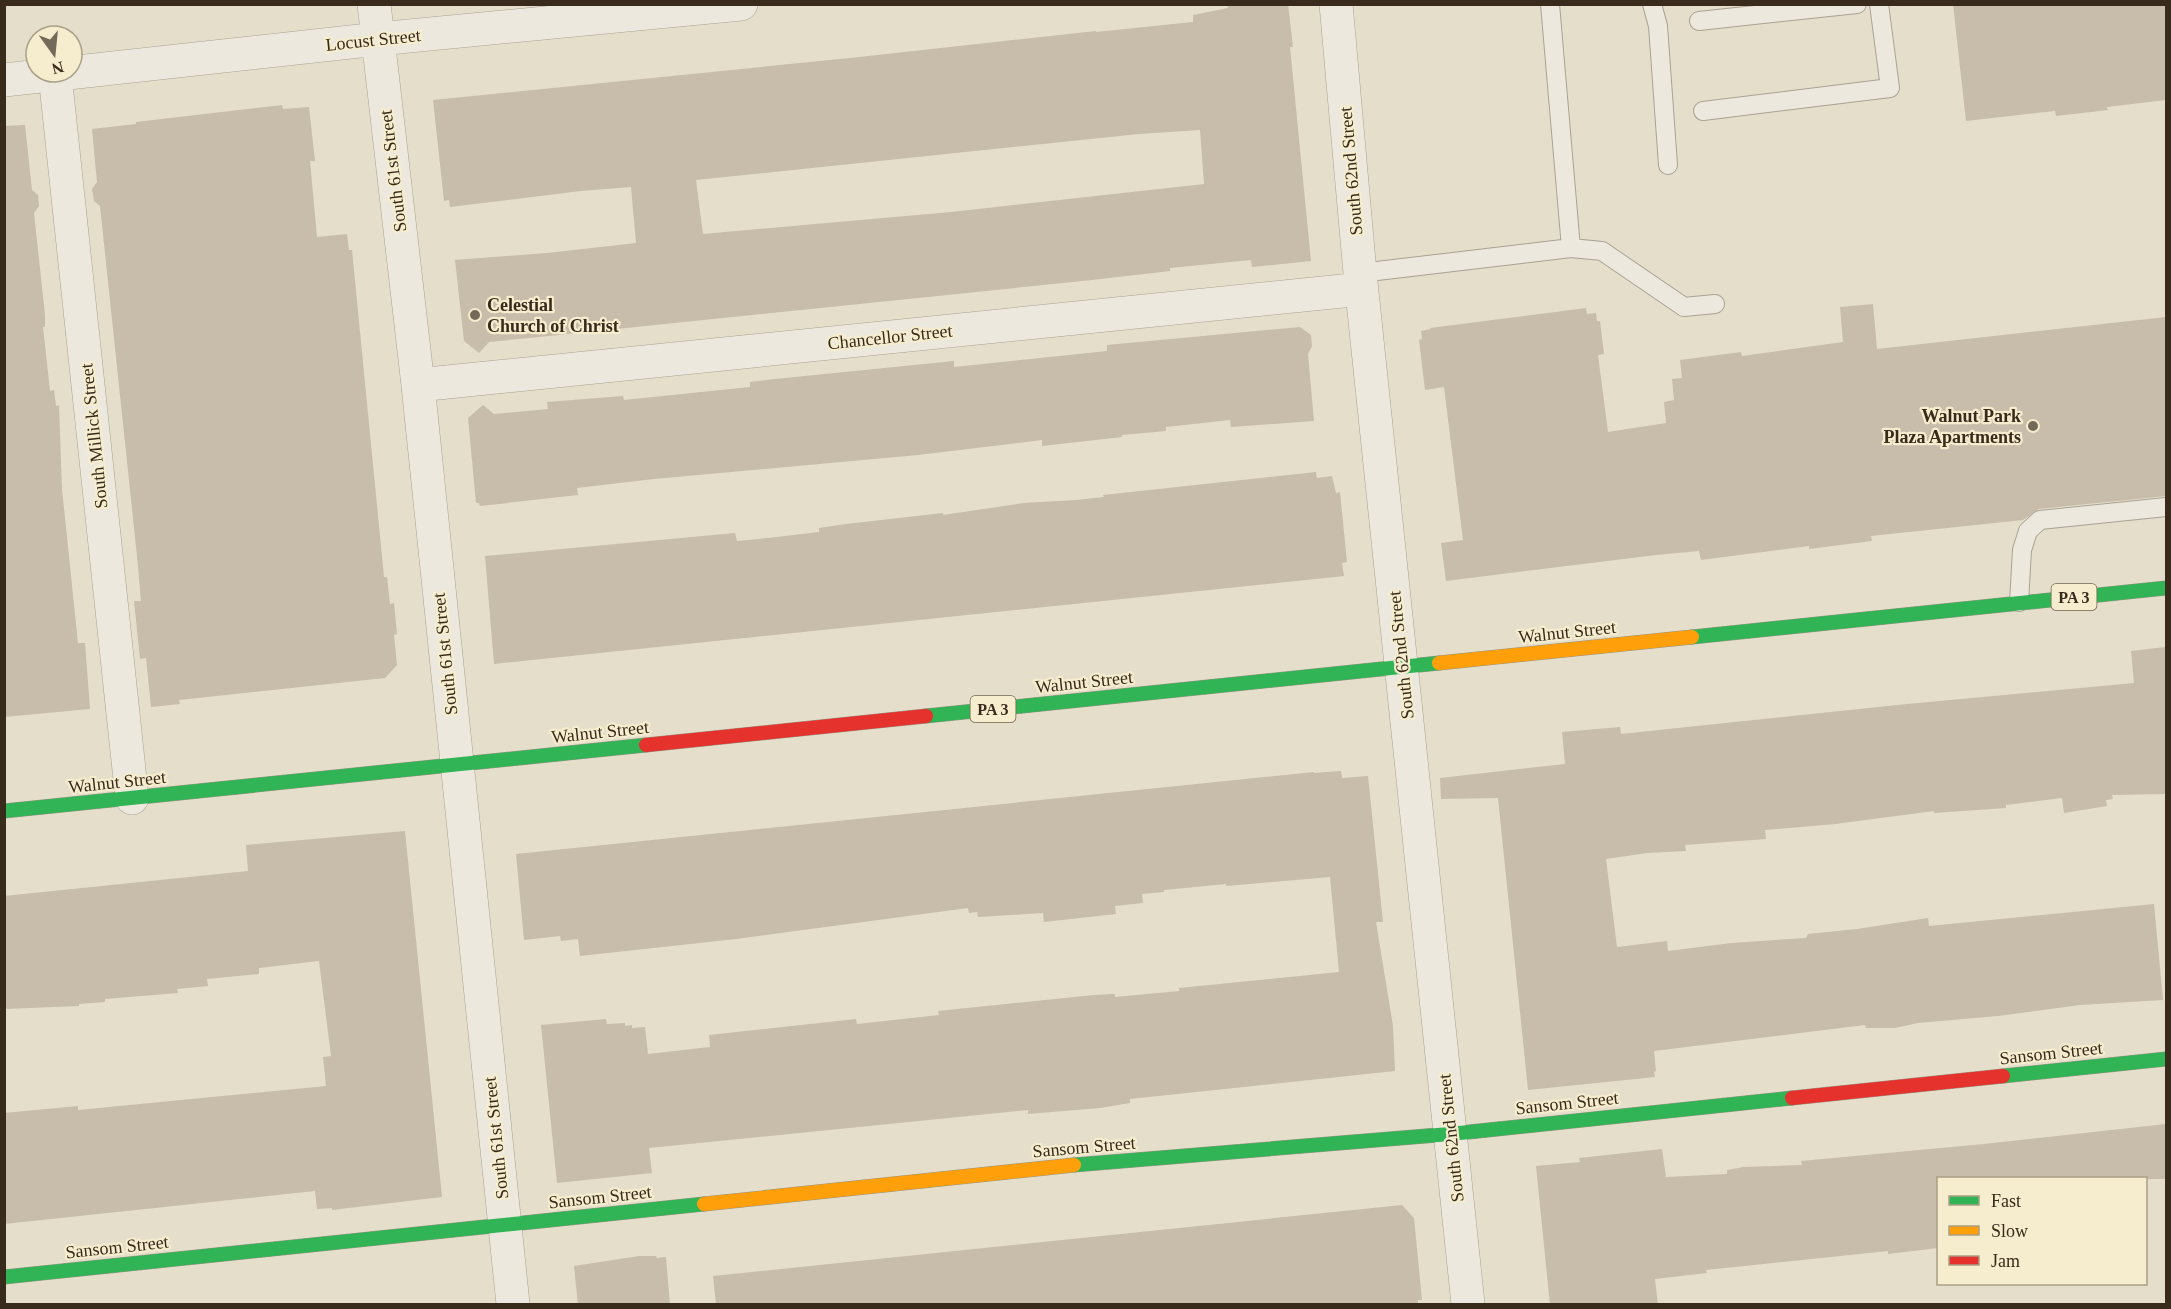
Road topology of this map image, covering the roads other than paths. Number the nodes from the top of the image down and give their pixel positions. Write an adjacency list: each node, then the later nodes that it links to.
1 (374, 4): 9 (street, South 61st Street)
2 (741, 4): 9 (street, Locust Street)
3 (1336, 4): 17 (street, South 62nd Street)
4 (1550, 4): 16 (lane)
5 (1652, 4): 15 (lane)
6 (1857, 4): 8 (lane)
7 (1879, 4): 14 (lane)
8 (1699, 21)
9 (378, 39): 10 (street, Locust Street); 19 (street, South 61st Street)
10 (84, 72)
11 (24, 78): 12 (street, Locust Street)
12 (4, 80)
13 (56, 84): 25 (street, South Millick Street)
14 (1703, 111)
15 (1668, 165)
16 (1571, 248): 17 (lane); 18 (lane)
17 (1361, 281): 19 (street, Chancellor Street); 23 (street, South 62nd Street)
18 (1715, 304)
19 (418, 385): 24 (street, South 61st Street)
20 (2166, 507): 22 (lane)
21 (2166, 588): 22 (main road, Walnut Street / PA 3)
22 (2019, 602): 23 (main road, Walnut Street / PA 3)
23 (1402, 668): 24 (main road, Walnut Street / PA 3); 28 (street, South 62nd Street)
24 (457, 765): 25 (main road, Walnut Street / PA 3); 29 (street, South 61st Street)
25 (132, 798): 26 (main road, Walnut Street / PA 3)
26 (4, 811)
27 (2166, 1059): 28 (main road, Sansom Street)
28 (1450, 1134): 29 (main road, Sansom Street); 32 (street, South 62nd Street)
29 (505, 1225): 30 (main road, Sansom Street); 31 (street, South 61st Street)
30 (4, 1276)
31 (513, 1305)
32 (1468, 1305)

